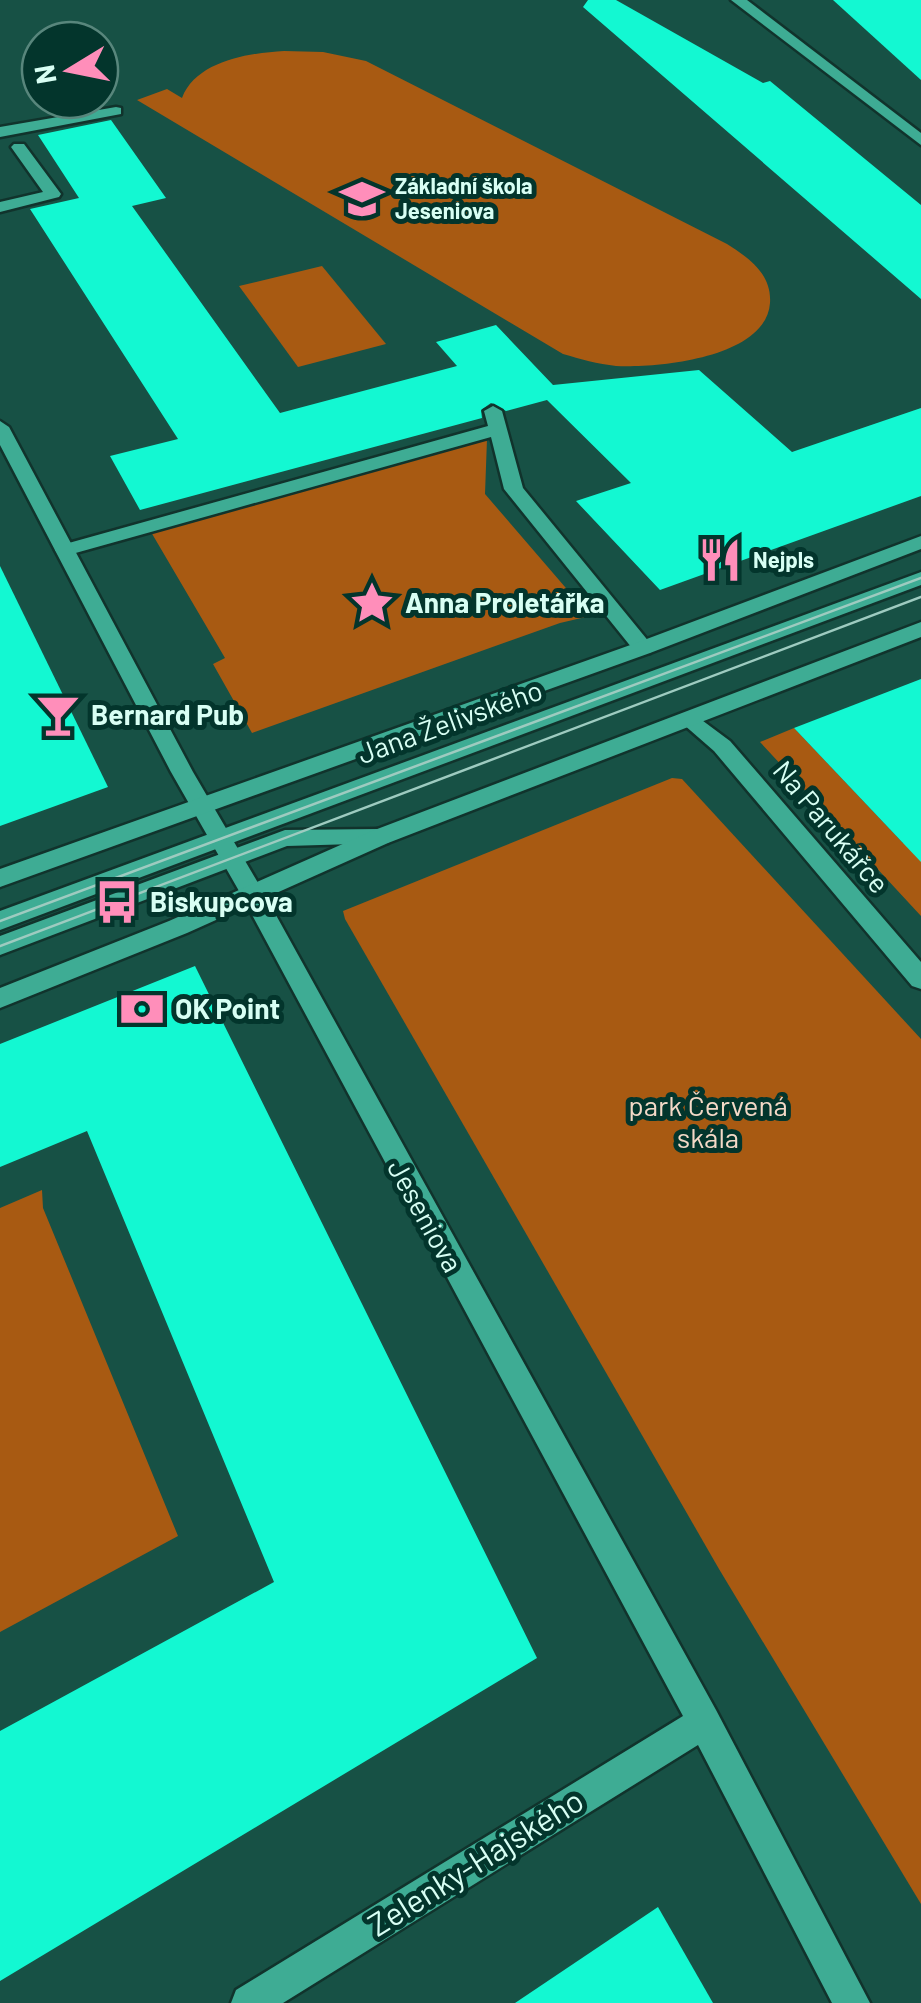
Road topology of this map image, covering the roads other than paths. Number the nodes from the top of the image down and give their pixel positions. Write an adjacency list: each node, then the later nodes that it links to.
1 (738, 0): 4 (street)
2 (66, 120): 3 (street)
3 (0, 132)
4 (921, 140)
5 (20, 146): 6 (street)
6 (0, 207)
7 (0, 427): 9 (street, Jeseniova)
8 (921, 542): 12 (street, Jana Želivského)
9 (65, 550): 12 (street); 14 (street, Jeseniova)
10 (921, 578): 16 (street, Jana Želivského)
11 (921, 629): 13 (street, Jana Želivského)
12 (643, 648): 14 (street, Jana Želivského)
13 (691, 719): 15 (street, Jana Želivského); 21 (street, Na Parukářce)
14 (202, 805): 16 (street, Jeseniova); 17 (street, Jana Želivského)
15 (380, 836): 16 (street, Jana Želivského); 18 (street, Jana Želivského)
16 (226, 848): 18 (street, Jeseniova); 19 (street, Jana Želivského); 20 (street, Jana Želivského)
17 (0, 878)
18 (253, 894): 22 (street, Jana Želivského); 23 (street, Jeseniova)
19 (0, 921)
20 (0, 946)
21 (921, 979)
22 (0, 998)
23 (704, 1722): 24 (street, Zelenky-Hajského); 25 (street, Jeseniova)
24 (249, 2003)
25 (852, 2003)

